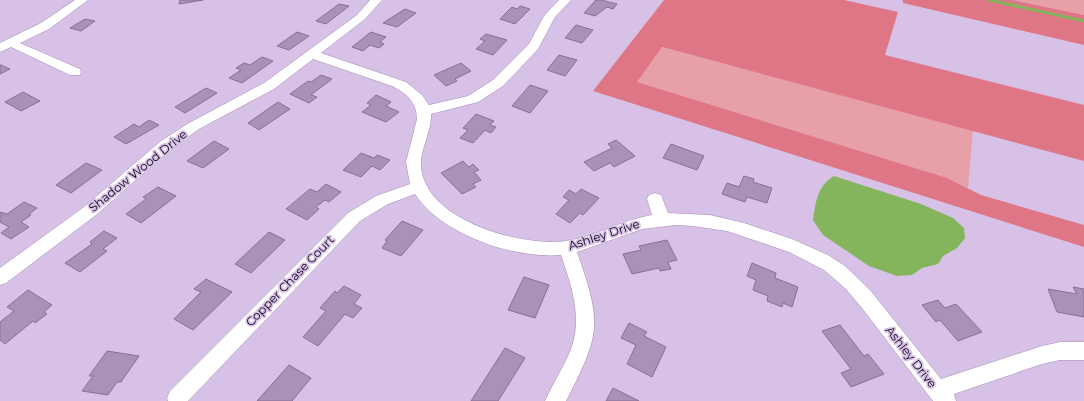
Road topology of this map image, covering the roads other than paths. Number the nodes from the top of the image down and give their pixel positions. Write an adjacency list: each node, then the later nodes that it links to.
1 (82, 0): 4 (street)
2 (376, 0): 5 (street, Shadow Wood Drive)
3 (565, 0): 7 (street)
4 (5, 46): 6 (street)
5 (312, 54): 7 (street); 12 (street, Shadow Wood Drive)
6 (75, 72)
7 (424, 111): 8 (street, Ashley Drive)
8 (419, 187): 11 (street, Ashley Drive); 15 (street, Copper Chase Court)
9 (654, 199): 10 (street)
10 (662, 219): 11 (street, Ashley Drive); 14 (street, Ashley Drive)
11 (567, 248): 16 (street)
12 (0, 278)
13 (1084, 351): 14 (street)
14 (942, 396)
15 (177, 398)
16 (555, 401)

